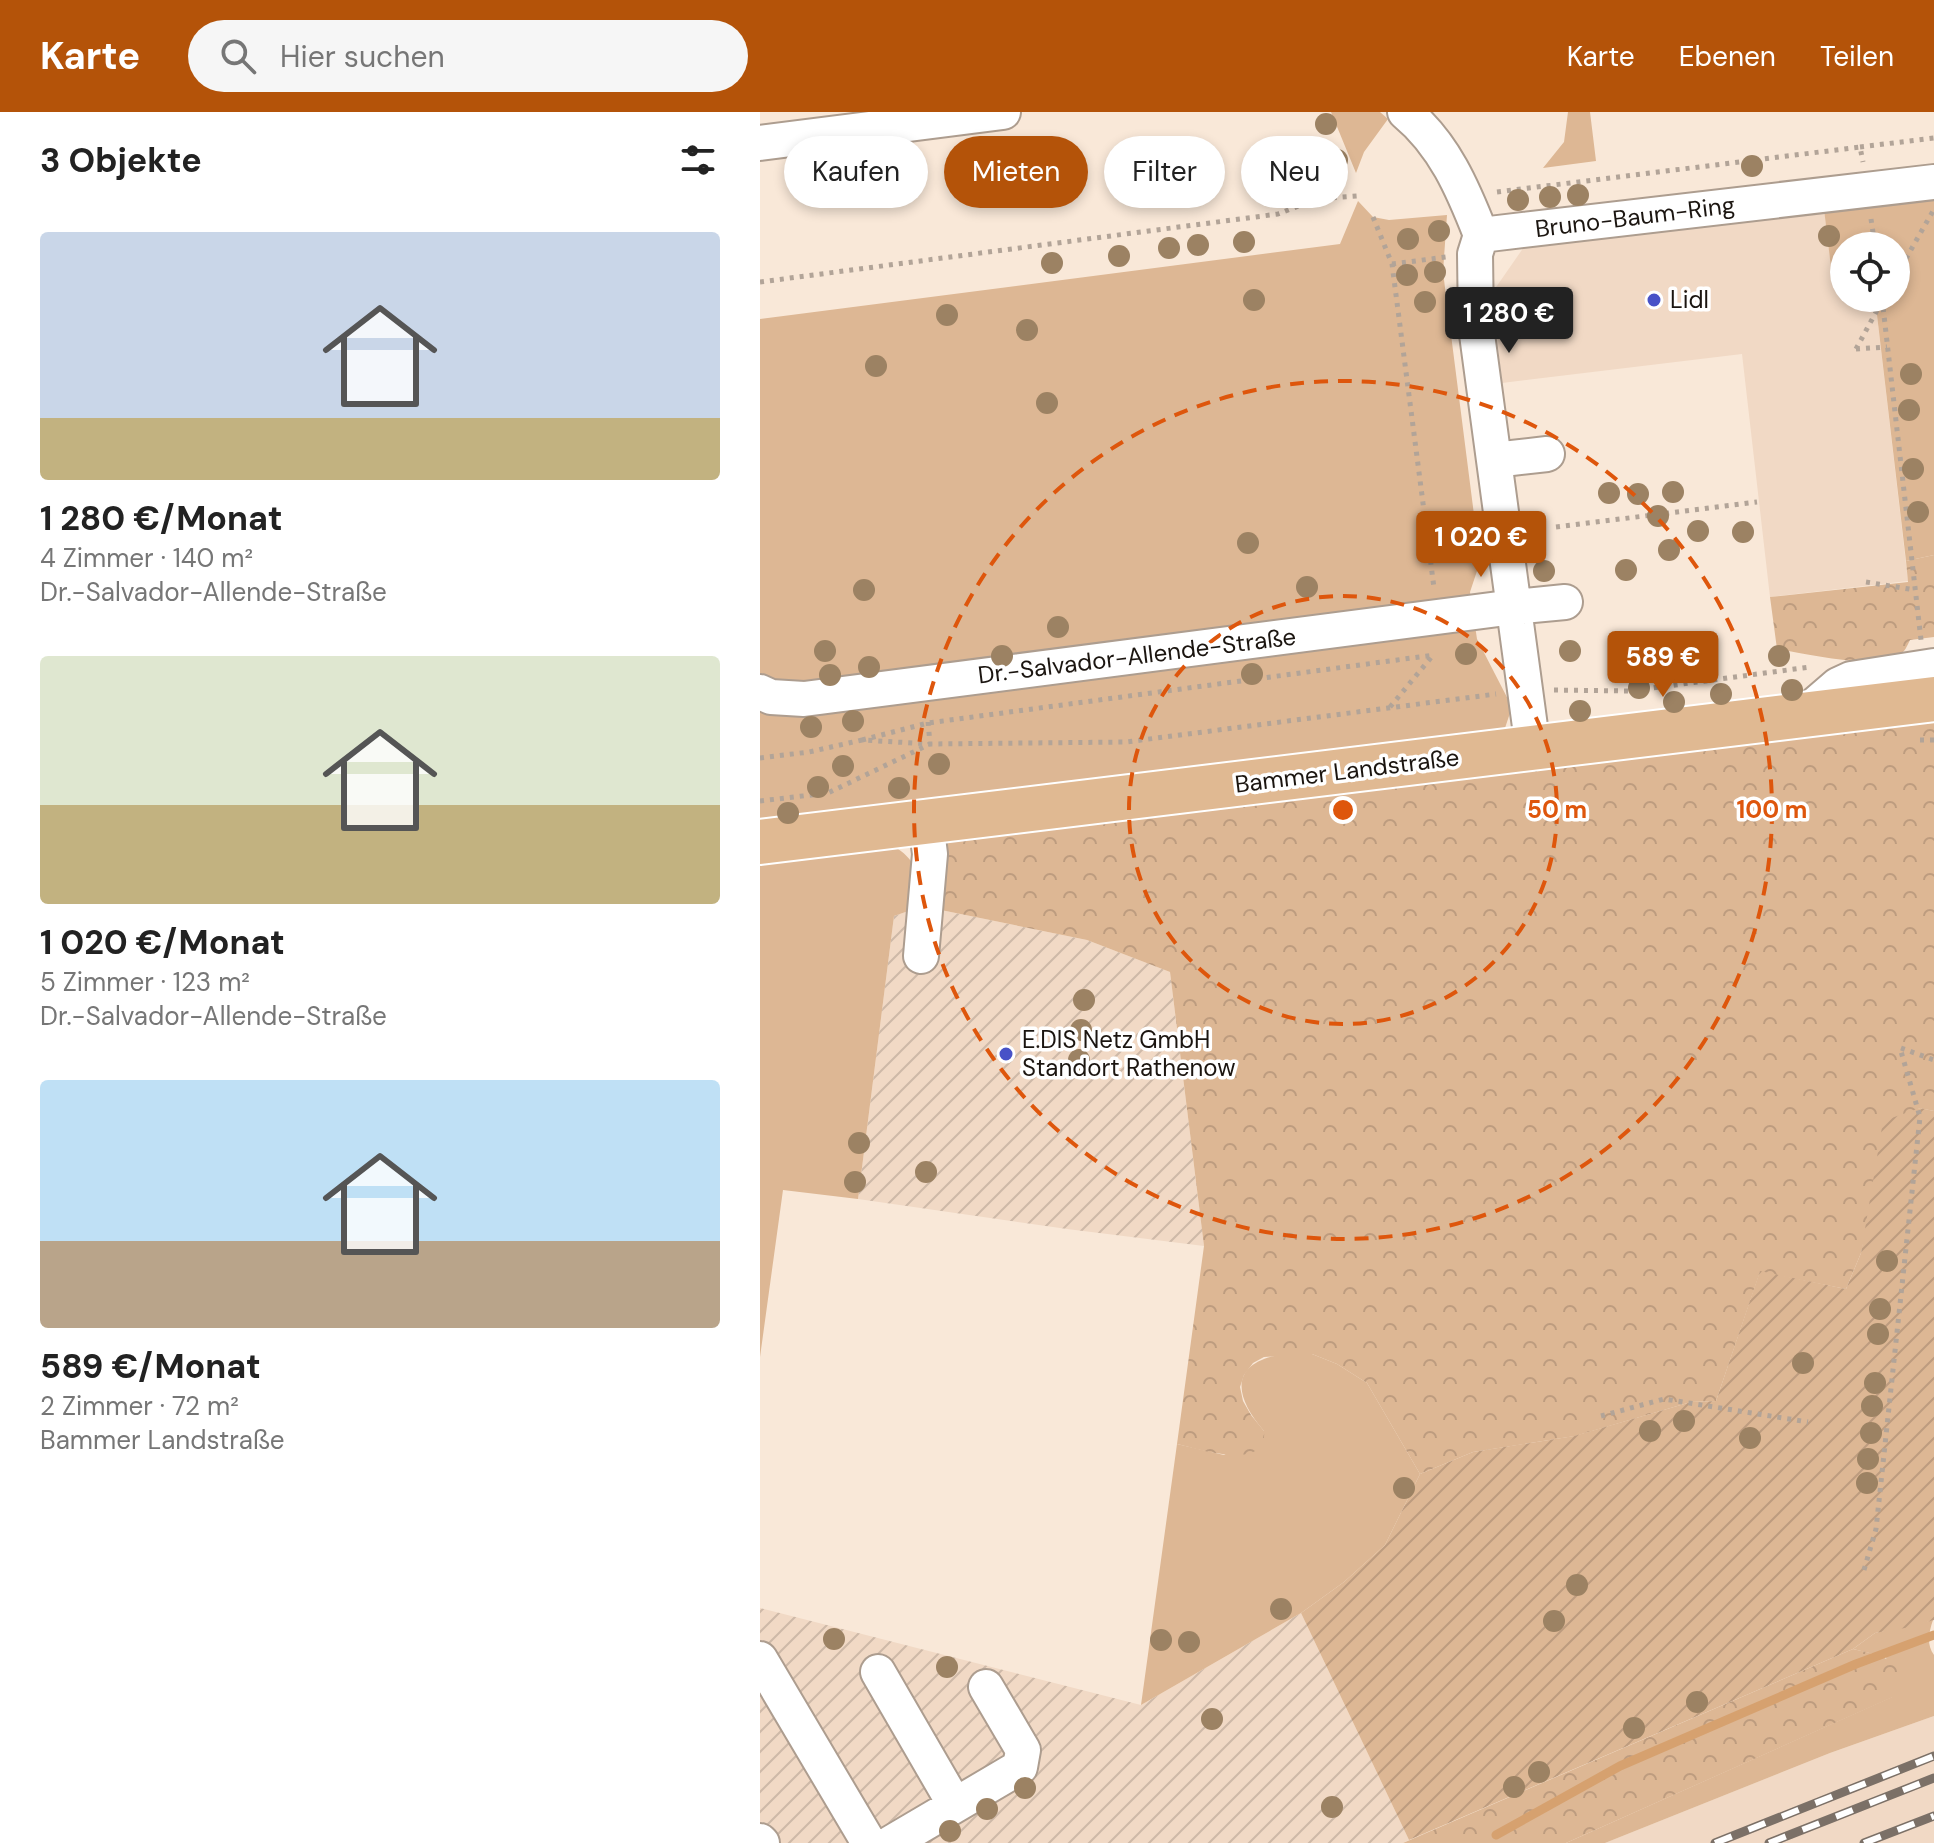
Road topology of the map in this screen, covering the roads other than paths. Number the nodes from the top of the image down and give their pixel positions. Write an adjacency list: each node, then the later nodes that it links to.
1 (1003, 112): 3 (street)
2 (1405, 112): 5 (street)
3 (760, 143)
4 (1934, 182): 5 (street, Bruno-Baum-Ring)
5 (1478, 244): 7 (street)
6 (1547, 454): 7 (street)
7 (1494, 460): 9 (street)
8 (1565, 602): 9 (street, Dr.-Salvador-Allende-Straße)
9 (1514, 607): 11 (street, Dr.-Salvador-Allende-Straße); 14 (street)
10 (1928, 659): 13 (street)
11 (760, 692)
12 (1934, 699): 13 (main road, Bammer Landstraße)
13 (1802, 716): 14 (main road, Bammer Landstraße)
14 (1533, 749): 15 (main road, Bammer Landstraße)
15 (926, 822): 16 (main road, Bammer Landstraße); 17 (street)
16 (760, 842)
17 (921, 956)
18 (760, 1659): 22 (street)
19 (878, 1672): 21 (street)
20 (986, 1687): 21 (street)
21 (955, 1805): 23 (street)
22 (869, 1843)
23 (891, 1843)

